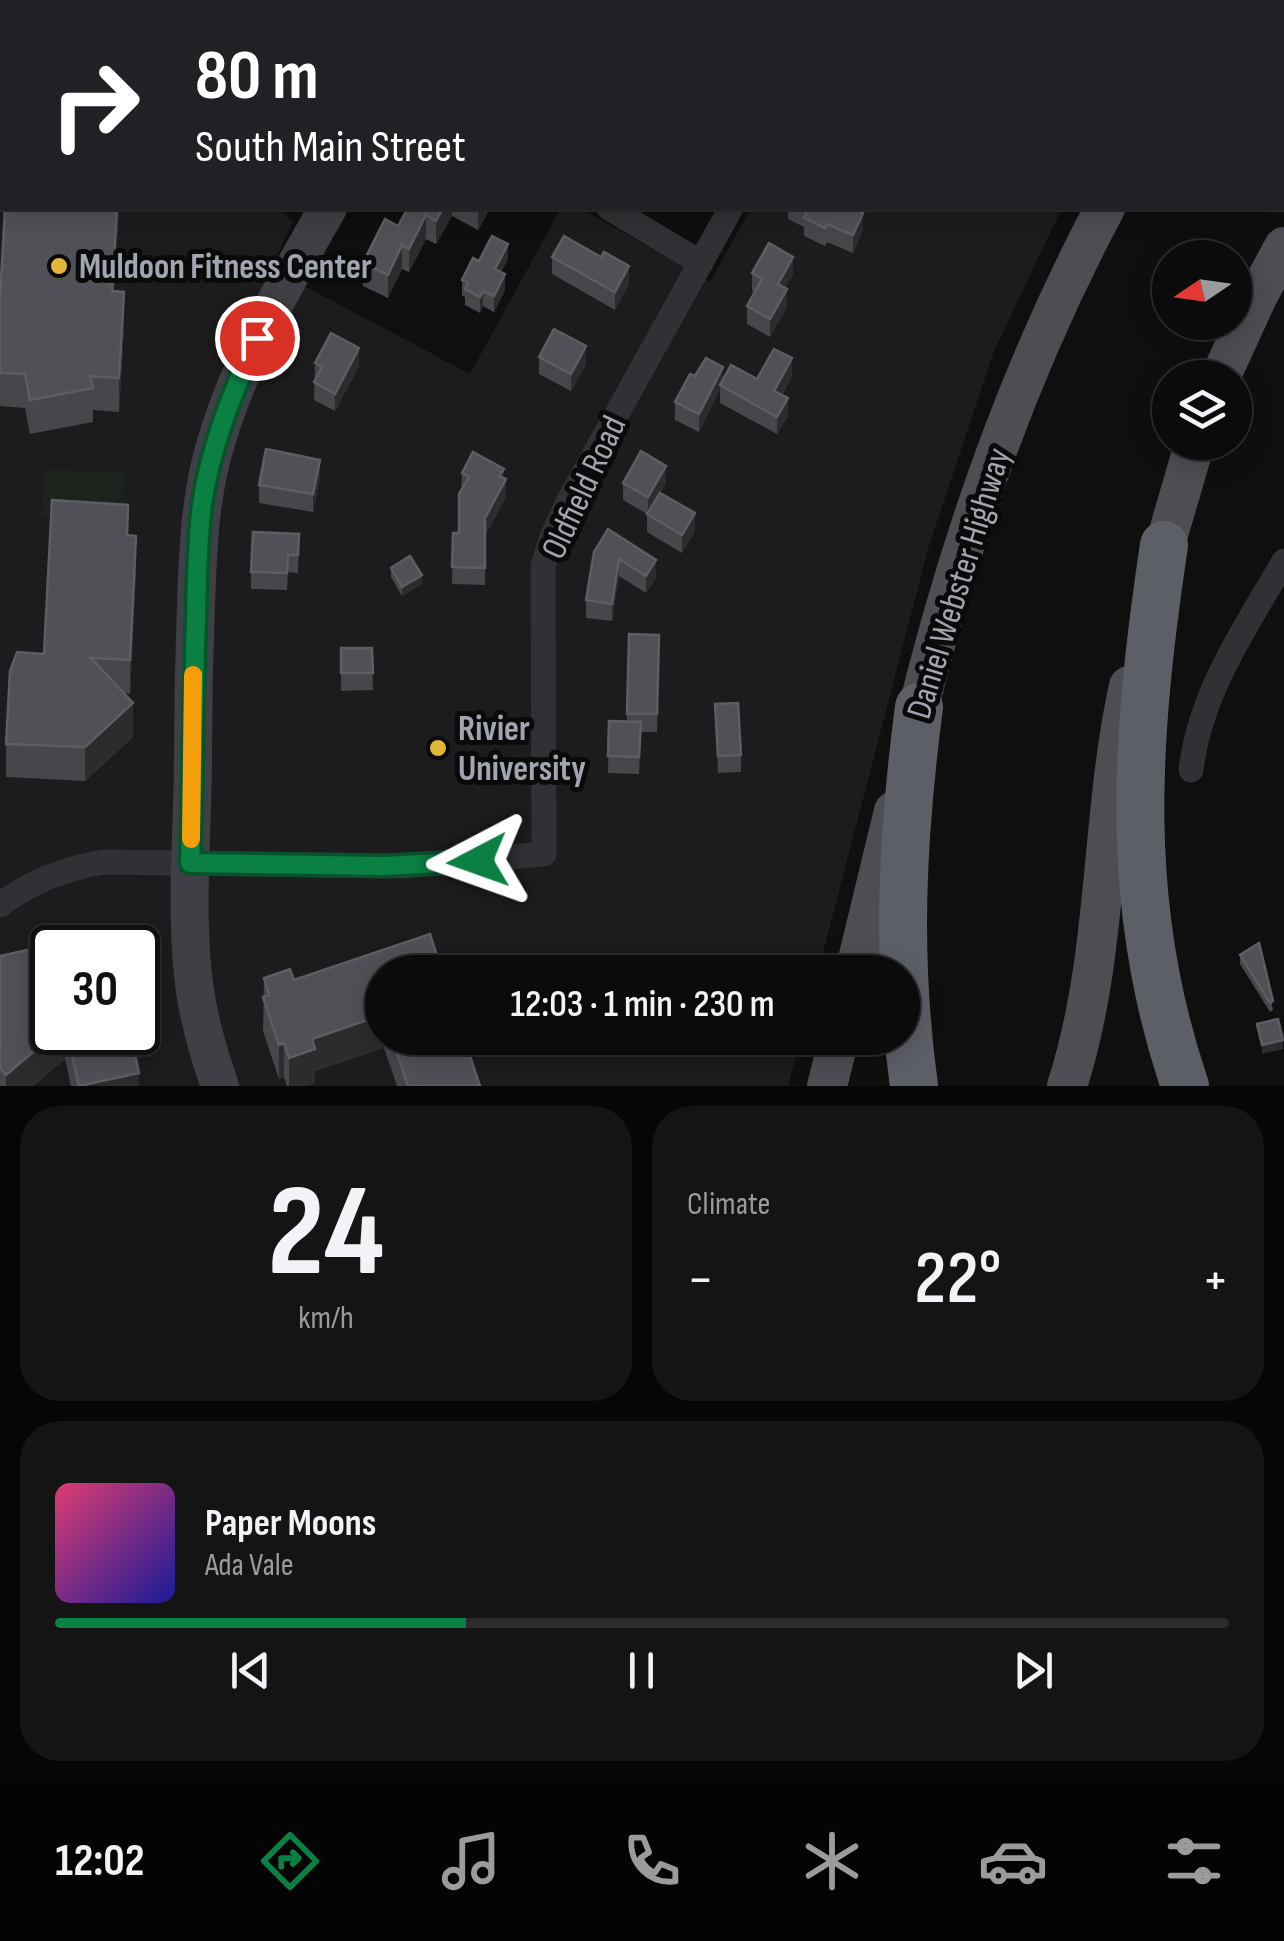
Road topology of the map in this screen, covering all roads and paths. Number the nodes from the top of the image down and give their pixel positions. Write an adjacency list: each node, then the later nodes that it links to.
1 (612, 210): 6 (street)
2 (731, 210): 6 (street, Oldfield Road)
3 (1104, 210): 11 (main road, Daniel Webster Highway)
4 (318, 213): 13 (street)
5 (1284, 247): 7 (main road)
6 (701, 263): 13 (street, Oldfield Road)
7 (1228, 360)
8 (1190, 460): 9 (main road)
9 (1164, 545): 20 (main road); 21 (highway)
10 (1284, 561): 12 (street)
11 (918, 707): 15 (main road, Daniel Webster Highway); 19 (highway)
12 (1191, 770)
13 (190, 863): 14 (street); 17 (street)
14 (0, 905)
15 (859, 955)
16 (835, 1055): 18 (main road)
17 (220, 1086)
18 (828, 1086)
19 (914, 1086)
20 (1067, 1086)
21 (1185, 1086)

